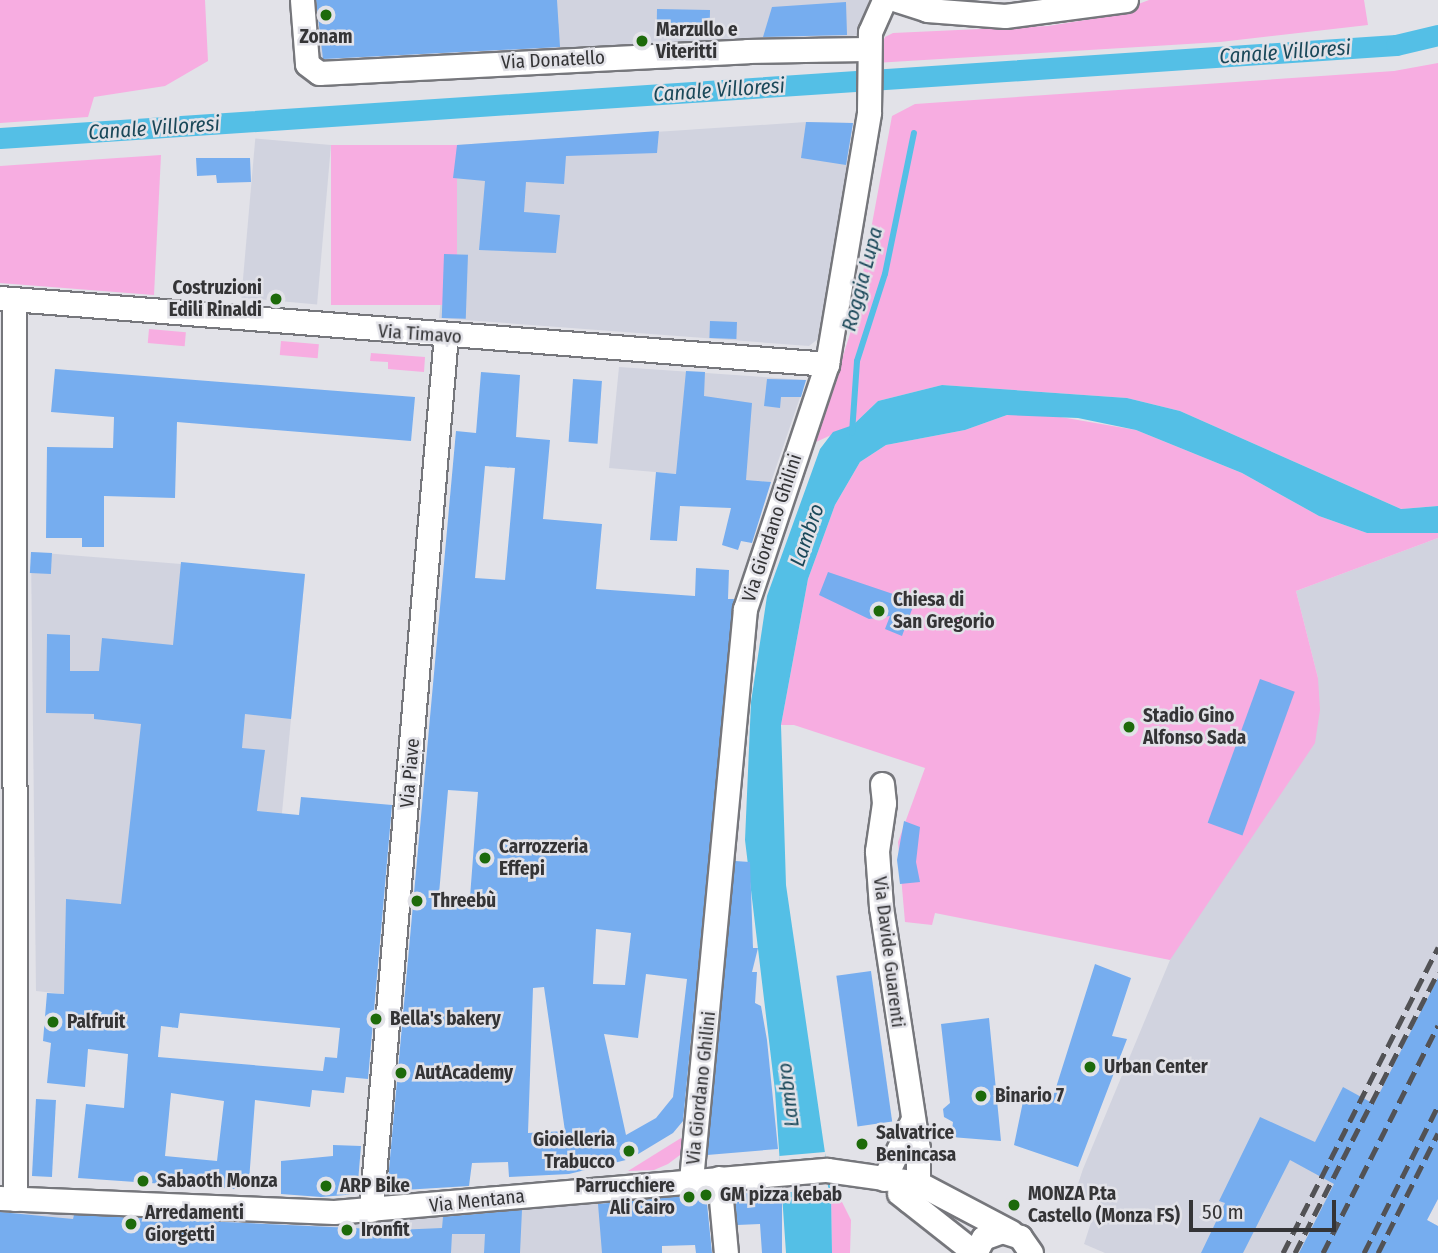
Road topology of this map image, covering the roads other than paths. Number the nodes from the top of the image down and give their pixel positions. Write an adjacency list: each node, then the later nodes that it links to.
1 (302, 0): 5 (street, Via Donatello)
2 (884, 0): 5 (street)
3 (897, 0): 4 (street)
4 (1126, 0)
5 (868, 59): 8 (street, Via Giordano Ghilini)
6 (7, 300): 7 (street, Via Timavo); 9 (street)
7 (446, 336): 8 (street, Via Timavo); 18 (street, Via Piave)
8 (827, 364): 15 (street, Via Giordano Ghilini)
9 (6, 625): 11 (street)
10 (882, 783): 12 (street, Via Davide Guarenti)
11 (7, 965): 17 (street)
12 (912, 1121): 14 (street); 16 (street, Via Davide Guarenti)
13 (719, 1178): 14 (street, Via Mentana); 15 (street, Via Mentana); 20 (street)
14 (884, 1179): 16 (street, Via Mentana)
15 (691, 1180): 18 (street, Via Mentana)
16 (913, 1192): 19 (street); 21 (street)
17 (7, 1198): 18 (street, Via Mentana)
18 (371, 1210)
19 (1011, 1232): 21 (street); 22 (street)
20 (726, 1253)
21 (975, 1253)
22 (1031, 1253)

